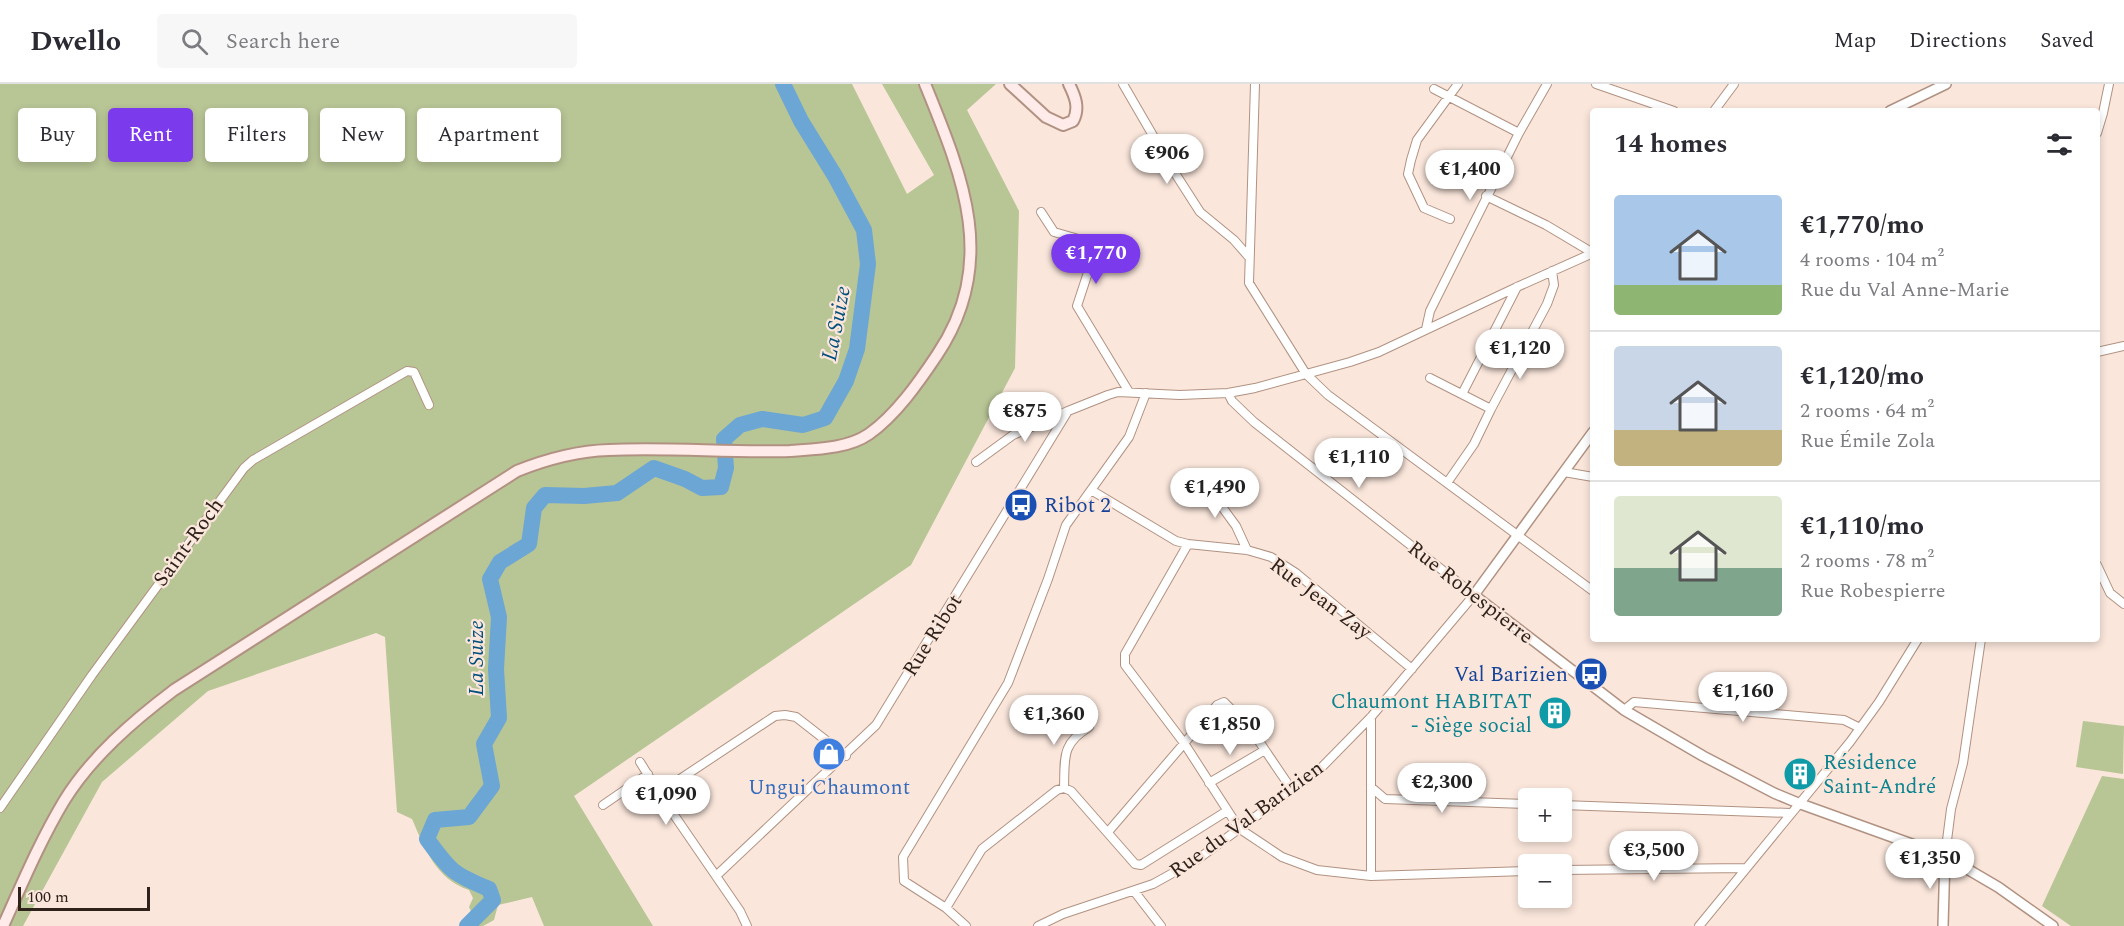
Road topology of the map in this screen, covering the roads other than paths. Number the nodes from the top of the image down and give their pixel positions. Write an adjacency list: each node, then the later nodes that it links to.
1 (925, 84): 89 (main road)
2 (1010, 84): 3 (main road)
3 (1069, 84)
4 (1123, 84): 24 (street)
5 (1255, 84): 24 (street)
6 (1458, 84): 13 (street)
7 (1546, 84): 18 (street)
8 (1596, 84): 14 (street)
9 (1734, 84): 15 (street)
10 (1946, 84): 16 (street)
11 (2109, 84): 17 (street)
12 (1434, 89): 13 (street)
13 (1449, 97): 18 (street); 21 (street)
14 (1665, 108)
15 (1716, 108)
16 (1896, 108)
17 (2100, 123)
18 (1519, 133): 19 (street)
19 (1486, 196): 22 (street); 27 (street)
20 (1041, 212): 32 (street)
21 (1450, 219)
22 (1590, 251)
23 (1590, 254): 25 (street)
24 (1248, 256): 30 (street)
25 (1552, 271): 26 (street); 37 (street)
26 (1516, 287): 27 (street); 35 (street)
27 (1426, 329): 30 (street)
28 (2124, 346): 29 (street)
29 (2100, 351)
30 (1306, 374): 34 (street); 44 (street)
31 (1430, 378): 35 (street)
32 (1129, 392): 33 (street); 38 (street)
33 (1146, 393): 34 (street); 45 (street)
34 (1228, 393): 51 (street, Rue Robespierre)
35 (1462, 394): 37 (street)
36 (429, 405): 74 (street, Saint-Roch)
37 (1491, 409): 44 (street)
38 (1068, 411): 40 (street); 62 (street, Rue Ribot)
39 (1590, 436): 41 (street, Rue du Val Barizien)
40 (976, 462)
41 (1564, 472): 42 (street); 46 (street, Rue du Val Barizien)
42 (1590, 476)
43 (1193, 481): 48 (street)
44 (1447, 483): 46 (street)
45 (1091, 490): 47 (street, Rue Jean Zay); 86 (street)
46 (1517, 535): 50 (street); 51 (street, Rue du Val Barizien)
47 (1188, 544): 48 (street, Rue Jean Zay); 60 (street)
48 (1247, 550): 55 (street, Rue Jean Zay)
49 (2100, 571): 52 (street)
50 (1590, 589)
51 (1474, 595): 55 (street, Rue du Val Barizien); 56 (street, Rue Robespierre)
52 (2124, 604)
53 (1916, 642): 59 (street)
54 (1981, 642): 79 (street)
55 (1412, 669): 57 (street, Rue du Val Barizien)
56 (1624, 710): 59 (street); 70 (street, Rue Robespierre)
57 (1371, 717): 66 (street); 68 (street, Rue du Val Barizien)
58 (1089, 727): 67 (street)
59 (1860, 728): 70 (street)
60 (1184, 743): 61 (street); 65 (street); 78 (street)
61 (1264, 750): 65 (street); 68 (street)
62 (846, 756): 69 (street); 83 (street, Rue Ribot)
63 (640, 762): 64 (street)
64 (648, 774): 69 (street); 72 (street)
65 (1209, 783): 75 (street)
66 (1371, 787): 71 (street); 84 (street)
67 (1064, 788): 78 (street); 86 (street)
68 (1292, 790): 77 (street, Rue du Val Barizien)
69 (659, 793): 83 (street)
70 (1798, 803): 76 (street); 79 (street, Rue Robespierre)
71 (1518, 804)
72 (603, 805)
73 (1572, 805): 76 (street)
74 (0, 808)
75 (1227, 811): 77 (street); 78 (street)
76 (1790, 813): 80 (street)
77 (1240, 828): 84 (street); 85 (street, Rue du Val Barizien)
78 (1108, 832)
79 (1945, 856): 88 (street, Rue Robespierre); 95 (street)
80 (1746, 868): 81 (street); 94 (street)
81 (1572, 870)
82 (1518, 871): 84 (street)
83 (716, 876): 90 (street)
84 (1371, 876)
85 (1134, 891): 87 (street, Rue du Val Barizien); 93 (street)
86 (946, 908): 91 (street)
87 (1051, 923): 92 (street, Rue du Val Barizien)
88 (2046, 924)
89 (3, 926)
90 (747, 926)
91 (966, 926)
92 (1038, 926)
93 (1161, 926)
94 (1699, 926)
95 (1943, 926)

